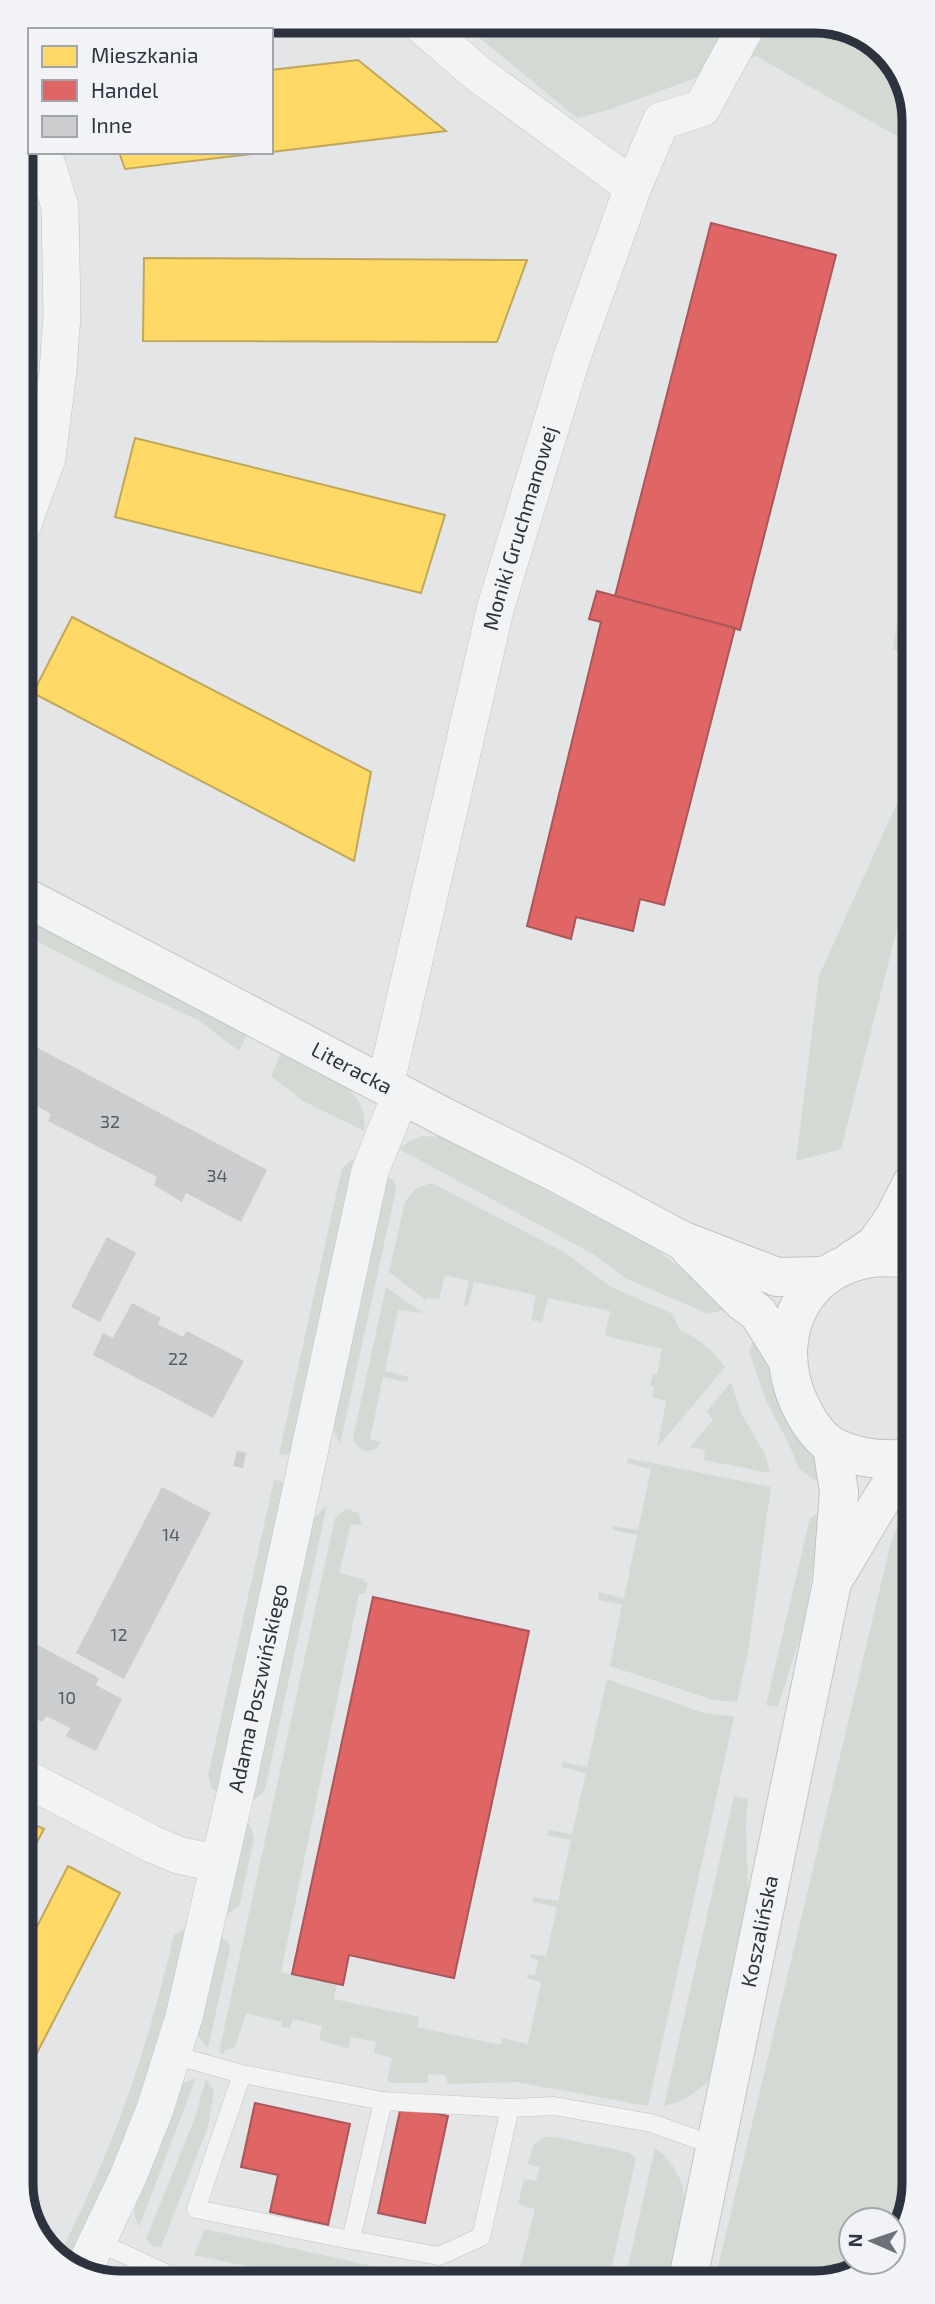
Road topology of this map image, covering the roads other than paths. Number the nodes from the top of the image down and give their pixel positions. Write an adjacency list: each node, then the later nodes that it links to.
1 (431, 33): 4 (street)
2 (743, 33): 4 (street, Moniki Gruchmanowej)
3 (44, 154): 5 (street)
4 (633, 187): 7 (street, Moniki Gruchmanowej)
5 (33, 496)
6 (33, 901): 7 (street, Literacka)
7 (393, 1090): 9 (street, Literacka); 18 (street, Adama Poszwińskiego)
8 (902, 1202): 11 (street)
9 (681, 1240): 11 (street, Literacka); 12 (street, Literacka)
10 (902, 1258): 11 (street, Literacka)
11 (838, 1269): 12 (street)
12 (786, 1358): 13 (street)
13 (832, 1446): 14 (street); 16 (street, Koszalińska)
14 (902, 1458)
15 (902, 1471): 16 (street, Koszalińska)
16 (832, 1583): 23 (street, Koszalińska)
17 (33, 1782): 18 (street)
18 (219, 1864): 19 (street, Adama Poszwińskiego)
19 (173, 2055): 20 (lane); 25 (street, Adama Poszwińskiego)
20 (242, 2074): 21 (lane); 24 (lane)
21 (383, 2101): 22 (lane); 24 (lane)
22 (510, 2108): 23 (lane); 24 (lane)
23 (716, 2146): 27 (street, Koszalińska)
24 (351, 2239)
25 (90, 2257): 26 (lane)
26 (154, 2271)
27 (690, 2271)

